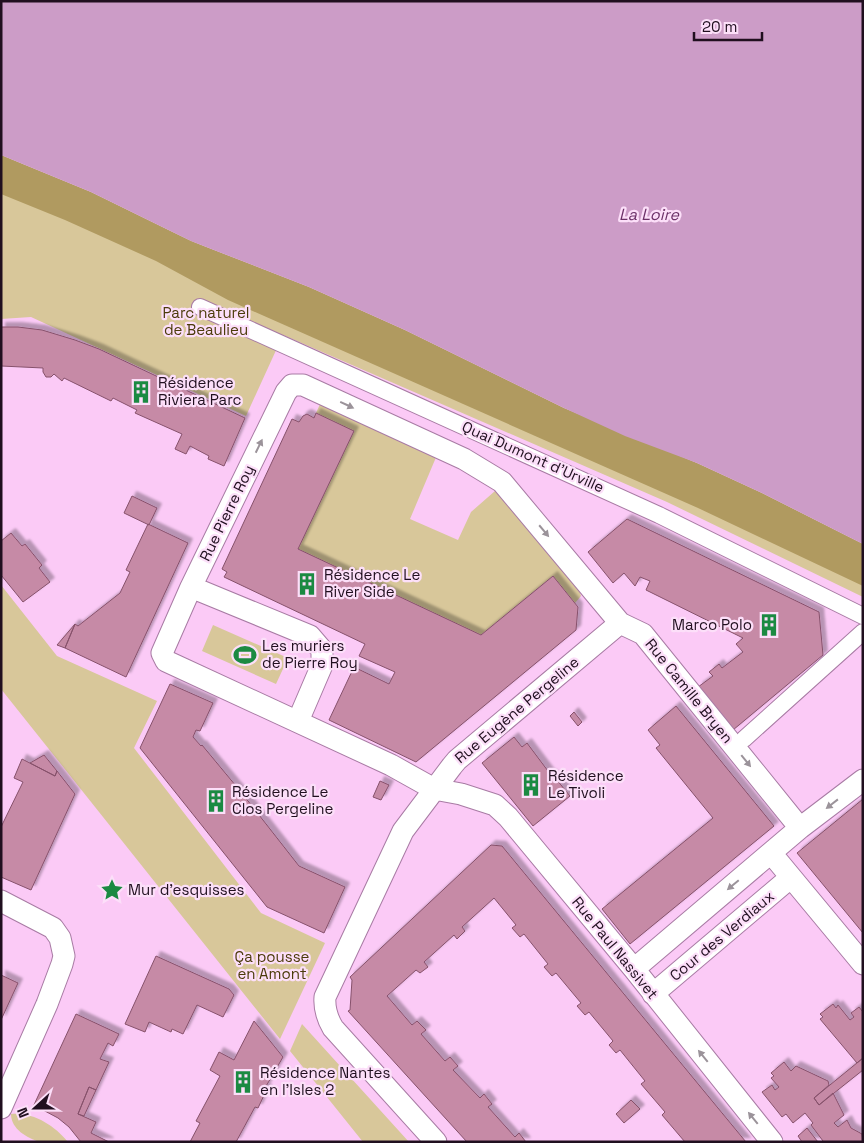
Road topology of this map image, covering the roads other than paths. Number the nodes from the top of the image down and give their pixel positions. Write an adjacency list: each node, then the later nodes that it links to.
1 (200, 307): 5 (street, Quai Dumont d'Urville)
2 (303, 385): 3 (street, Quai Dumont d'Urville, one-way to 3); 4 (street, Rue Pierre Roy, one-way to 2)
3 (513, 493): 6 (street, Rue Camille Bryen, one-way to 6)
4 (191, 587): 8 (street, Rue Pierre Roy); 9 (street)
5 (863, 616)
6 (620, 623): 12 (street, Rue Eugène Pergeline); 13 (street, Rue Camille Bryen, one-way to 13)
7 (863, 632): 10 (street)
8 (162, 653): 9 (street, Rue Paul Nassivet)
9 (298, 721): 12 (street, Rue Paul Nassivet)
10 (744, 739)
11 (863, 780): 13 (street, one-way to 13)
12 (434, 789): 18 (street, Rue Paul Nassivet); 21 (street, Rue Eugène Pergeline)
13 (800, 828): 14 (street)
14 (771, 853): 15 (street); 18 (street, one-way to 18)
15 (790, 878): 17 (street); 19 (street, Cour des Verdiaux)
16 (3, 902): 20 (street)
17 (863, 964)
18 (634, 969): 19 (street, Rue Paul Nassivet)
19 (653, 994): 22 (street, Rue Paul Nassivet, one-way to 19)
20 (1, 1108)
21 (436, 1142)
22 (772, 1142)

